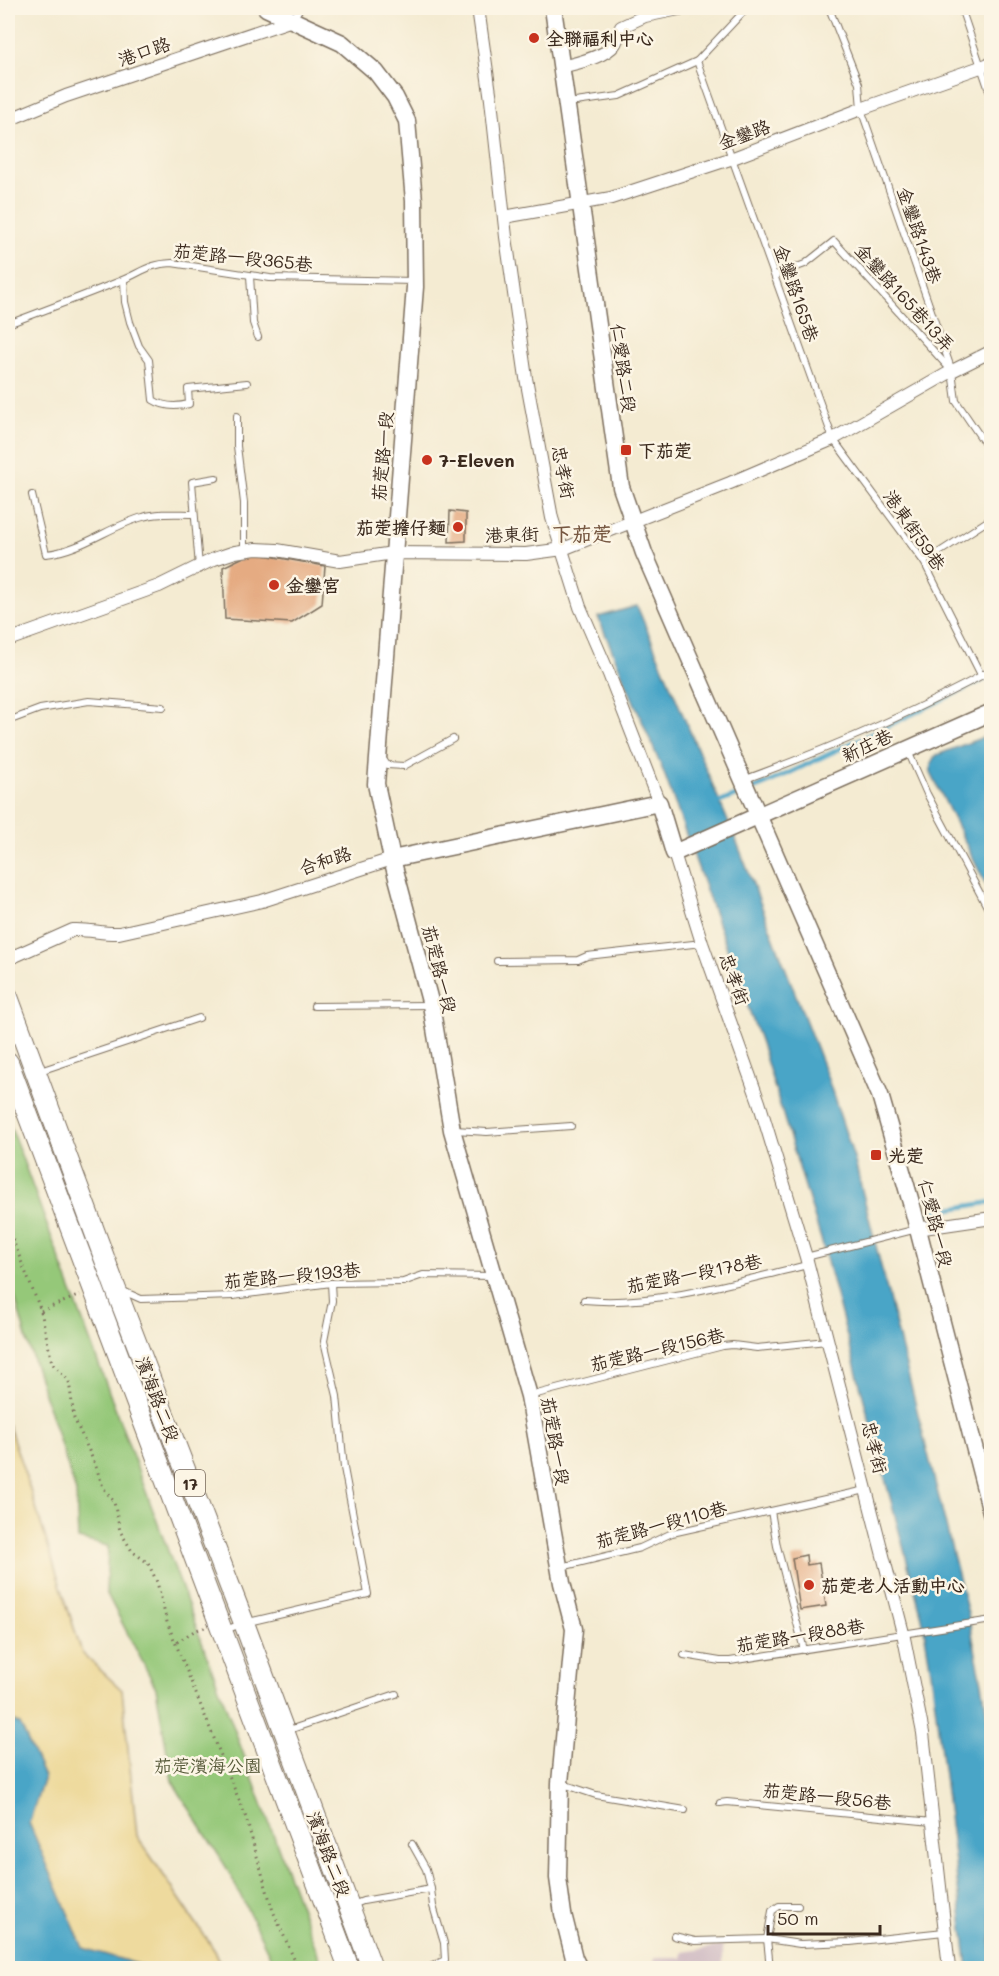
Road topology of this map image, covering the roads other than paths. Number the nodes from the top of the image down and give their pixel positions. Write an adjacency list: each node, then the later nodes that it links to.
1 (266, 8): 8 (street, 茄萣路一段)
2 (478, 8): 18 (street, 忠孝街)
3 (553, 8): 11 (street, 仁愛路二段)
4 (684, 8): 11 (street)
5 (747, 8): 9 (lane)
6 (829, 8): 14 (lane, 金鑾路143巷)
7 (960, 8): 10 (lane)
8 (296, 14): 15 (street, 港口路); 22 (street, 茄萣路一段)
9 (698, 61): 13 (lane); 16 (lane, 金鑾路165巷)
10 (986, 65): 12 (lane); 14 (street, 金鑾路)
11 (562, 67): 13 (street, 仁愛路二段)
12 (992, 99)
13 (567, 103): 17 (street, 仁愛路二段)
14 (861, 109): 16 (street, 金鑾路); 26 (lane, 金鑾路143巷)
15 (8, 120)
16 (733, 158): 17 (street, 金鑾路); 19 (lane, 金鑾路165巷)
17 (581, 203): 18 (street, 金鑾路); 35 (street, 仁愛路二段)
18 (504, 217): 36 (street, 忠孝街)
19 (775, 275): 26 (lane, 金鑾路165巷13弄); 29 (lane, 金鑾路165巷)
20 (250, 276): 21 (lane, 茄萣路一段365巷); 22 (lane, 茄萣路一段365巷); 24 (lane)
21 (124, 280): 23 (lane, 茄萣路一段365巷); 27 (lane)
22 (415, 281): 38 (street, 茄萣路一段)
23 (8, 324)
24 (258, 337)
25 (992, 351): 26 (street, 港東街)
26 (952, 371): 29 (street, 港東街); 30 (lane, 金鑾路143巷)
27 (247, 383)
28 (237, 416): 37 (lane)
29 (833, 439): 35 (street, 港東街); 39 (lane, 港東街59巷)
30 (992, 454)
31 (216, 478): 33 (lane)
32 (32, 495): 33 (lane)
33 (194, 514): 40 (lane)
34 (992, 518): 39 (lane)
35 (633, 521): 36 (street, 港東街); 50 (street, 仁愛路二段)
36 (563, 549): 38 (street, 港東街); 51 (street, 忠孝街)
37 (244, 550): 38 (street, 港東街); 40 (street, 港東街)
38 (393, 553): 49 (street, 茄萣路一段)
39 (924, 562): 43 (lane, 港東街59巷)
40 (199, 568): 41 (street, 港東街)
41 (8, 640)
42 (992, 670): 43 (lane)
43 (981, 675): 50 (lane)
44 (163, 707): 46 (lane)
45 (992, 712): 48 (street, 新庄巷)
46 (8, 721)
47 (453, 739): 49 (lane)
48 (907, 748): 52 (street, 新庄巷); 55 (lane)
49 (379, 754): 54 (street, 茄萣路一段)
50 (744, 784): 52 (street, 仁愛路二段)
51 (659, 803): 53 (street, 忠孝街); 54 (street, 合和路)
52 (756, 809): 53 (street, 新庄巷); 68 (street, 仁愛路一段)
53 (681, 851): 56 (street, 忠孝街)
54 (392, 859): 57 (street, 合和路); 60 (street, 茄萣路一段)
55 (992, 916)
56 (702, 943): 58 (lane); 69 (street, 忠孝街)
57 (8, 959)
58 (497, 961)
59 (8, 998): 64 (main road, 濱海路二段 / 17)
60 (431, 1005): 61 (lane); 66 (street, 茄萣路一段)
61 (314, 1006)
62 (199, 1018): 64 (lane)
63 (8, 1062): 73 (main road, 濱海路二段 / 17)
64 (35, 1072): 72 (main road, 濱海路二段 / 17)
65 (571, 1126): 66 (lane)
66 (452, 1130): 70 (street, 茄萣路一段)
67 (992, 1218): 68 (street)
68 (917, 1229): 69 (lane, 茄萣路一段178巷); 79 (street, 仁愛路一段)
69 (807, 1261): 74 (lane, 茄萣路一段178巷); 75 (street, 忠孝街)
70 (495, 1276): 71 (lane, 茄萣路一段193巷); 76 (street, 茄萣路一段)
71 (330, 1283): 72 (lane, 茄萣路一段193巷); 82 (lane)
72 (115, 1287): 73 (lane); 82 (main road, 濱海路二段 / 17)
73 (93, 1292): 83 (main road, 濱海路二段 / 17)
74 (584, 1300)
75 (829, 1341): 76 (lane, 茄萣路一段156巷); 77 (street, 忠孝街)
76 (529, 1396): 80 (street, 茄萣路一段)
77 (866, 1491): 78 (lane, 茄萣路一段110巷); 84 (street, 忠孝街)
78 (771, 1511): 80 (lane, 茄萣路一段110巷); 85 (lane)
79 (992, 1516)
80 (559, 1567): 89 (street, 茄萣路一段)
81 (992, 1620): 84 (lane, 茄萣路一段88巷)
82 (244, 1623): 83 (lane); 88 (main road, 濱海路二段 / 17)
83 (220, 1627): 95 (main road, 濱海路二段 / 17)
84 (903, 1633): 85 (lane, 茄萣路一段88巷); 92 (street, 忠孝街)
85 (804, 1650): 86 (lane, 茄萣路一段88巷)
86 (684, 1655)
87 (396, 1694): 88 (lane)
88 (283, 1732): 94 (main road, 濱海路二段 / 17)
89 (560, 1783): 91 (lane); 105 (street, 茄萣路一段)
90 (720, 1803): 92 (lane, 茄萣路一段56巷)
91 (685, 1810)
92 (932, 1822): 99 (street, 忠孝街)
93 (412, 1844): 96 (lane)
94 (329, 1852): 95 (main road); 97 (main road, 濱海路二段 / 17)
95 (307, 1860): 102 (main road, 濱海路二段 / 17)
96 (431, 1888): 97 (lane); 104 (lane)
97 (350, 1906): 103 (main road, 濱海路二段 / 17)
98 (798, 1906): 101 (lane)
99 (944, 1932): 101 (lane); 107 (street, 忠孝街)
100 (674, 1936): 101 (lane)
101 (767, 1939): 106 (lane)
102 (349, 1968)
103 (372, 1968)
104 (428, 1968)
105 (579, 1968)
106 (770, 1968)
107 (949, 1968)

